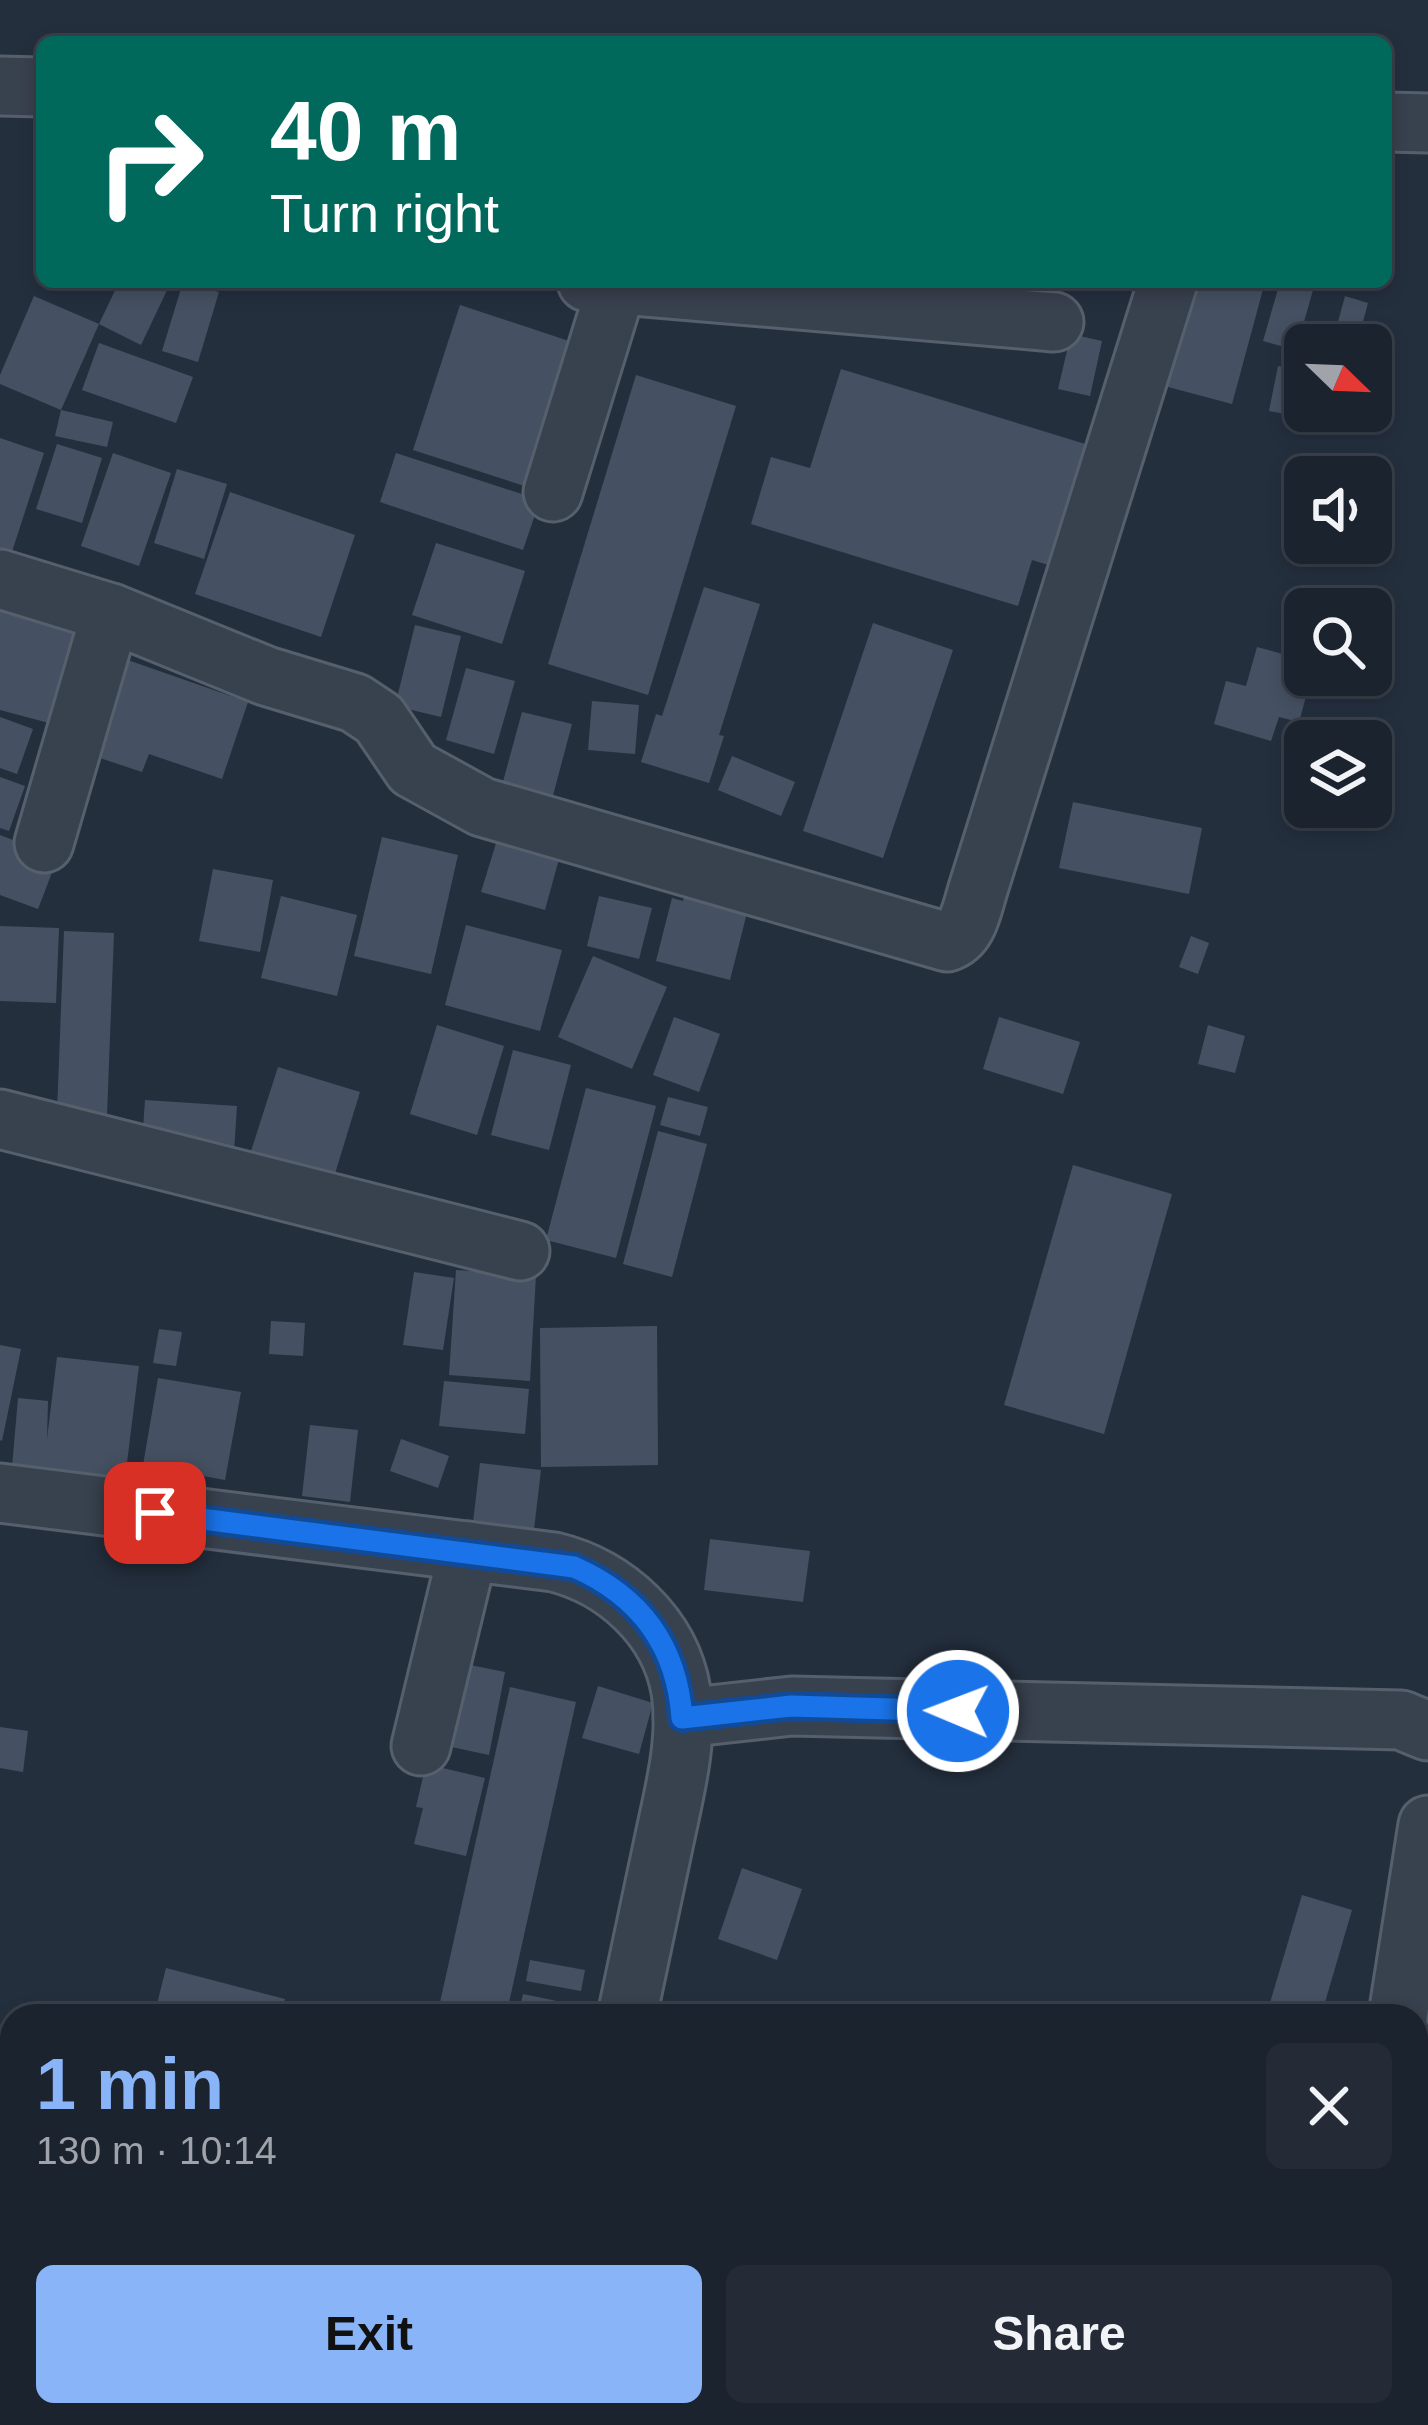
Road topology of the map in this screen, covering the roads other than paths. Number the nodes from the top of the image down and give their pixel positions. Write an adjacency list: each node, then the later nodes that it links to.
1 (0, 86): 2 (street)
2 (36, 87)
3 (1392, 122): 4 (street)
4 (1428, 123)
5 (601, 288): 9 (street)
6 (650, 288): 8 (street)
7 (1166, 288): 11 (street)
8 (1054, 322)
9 (553, 492)
10 (0, 579): 11 (street)
11 (111, 614): 12 (street)
12 (44, 843)
13 (0, 1119): 14 (street)
14 (520, 1251)
15 (0, 1493): 16 (street)
16 (468, 1551): 17 (street); 19 (street)
17 (682, 1718): 18 (street); 21 (street)
18 (1428, 1731)
19 (422, 1746)
20 (1428, 1825): 22 (street)
21 (630, 2004)
22 (1400, 2004)

